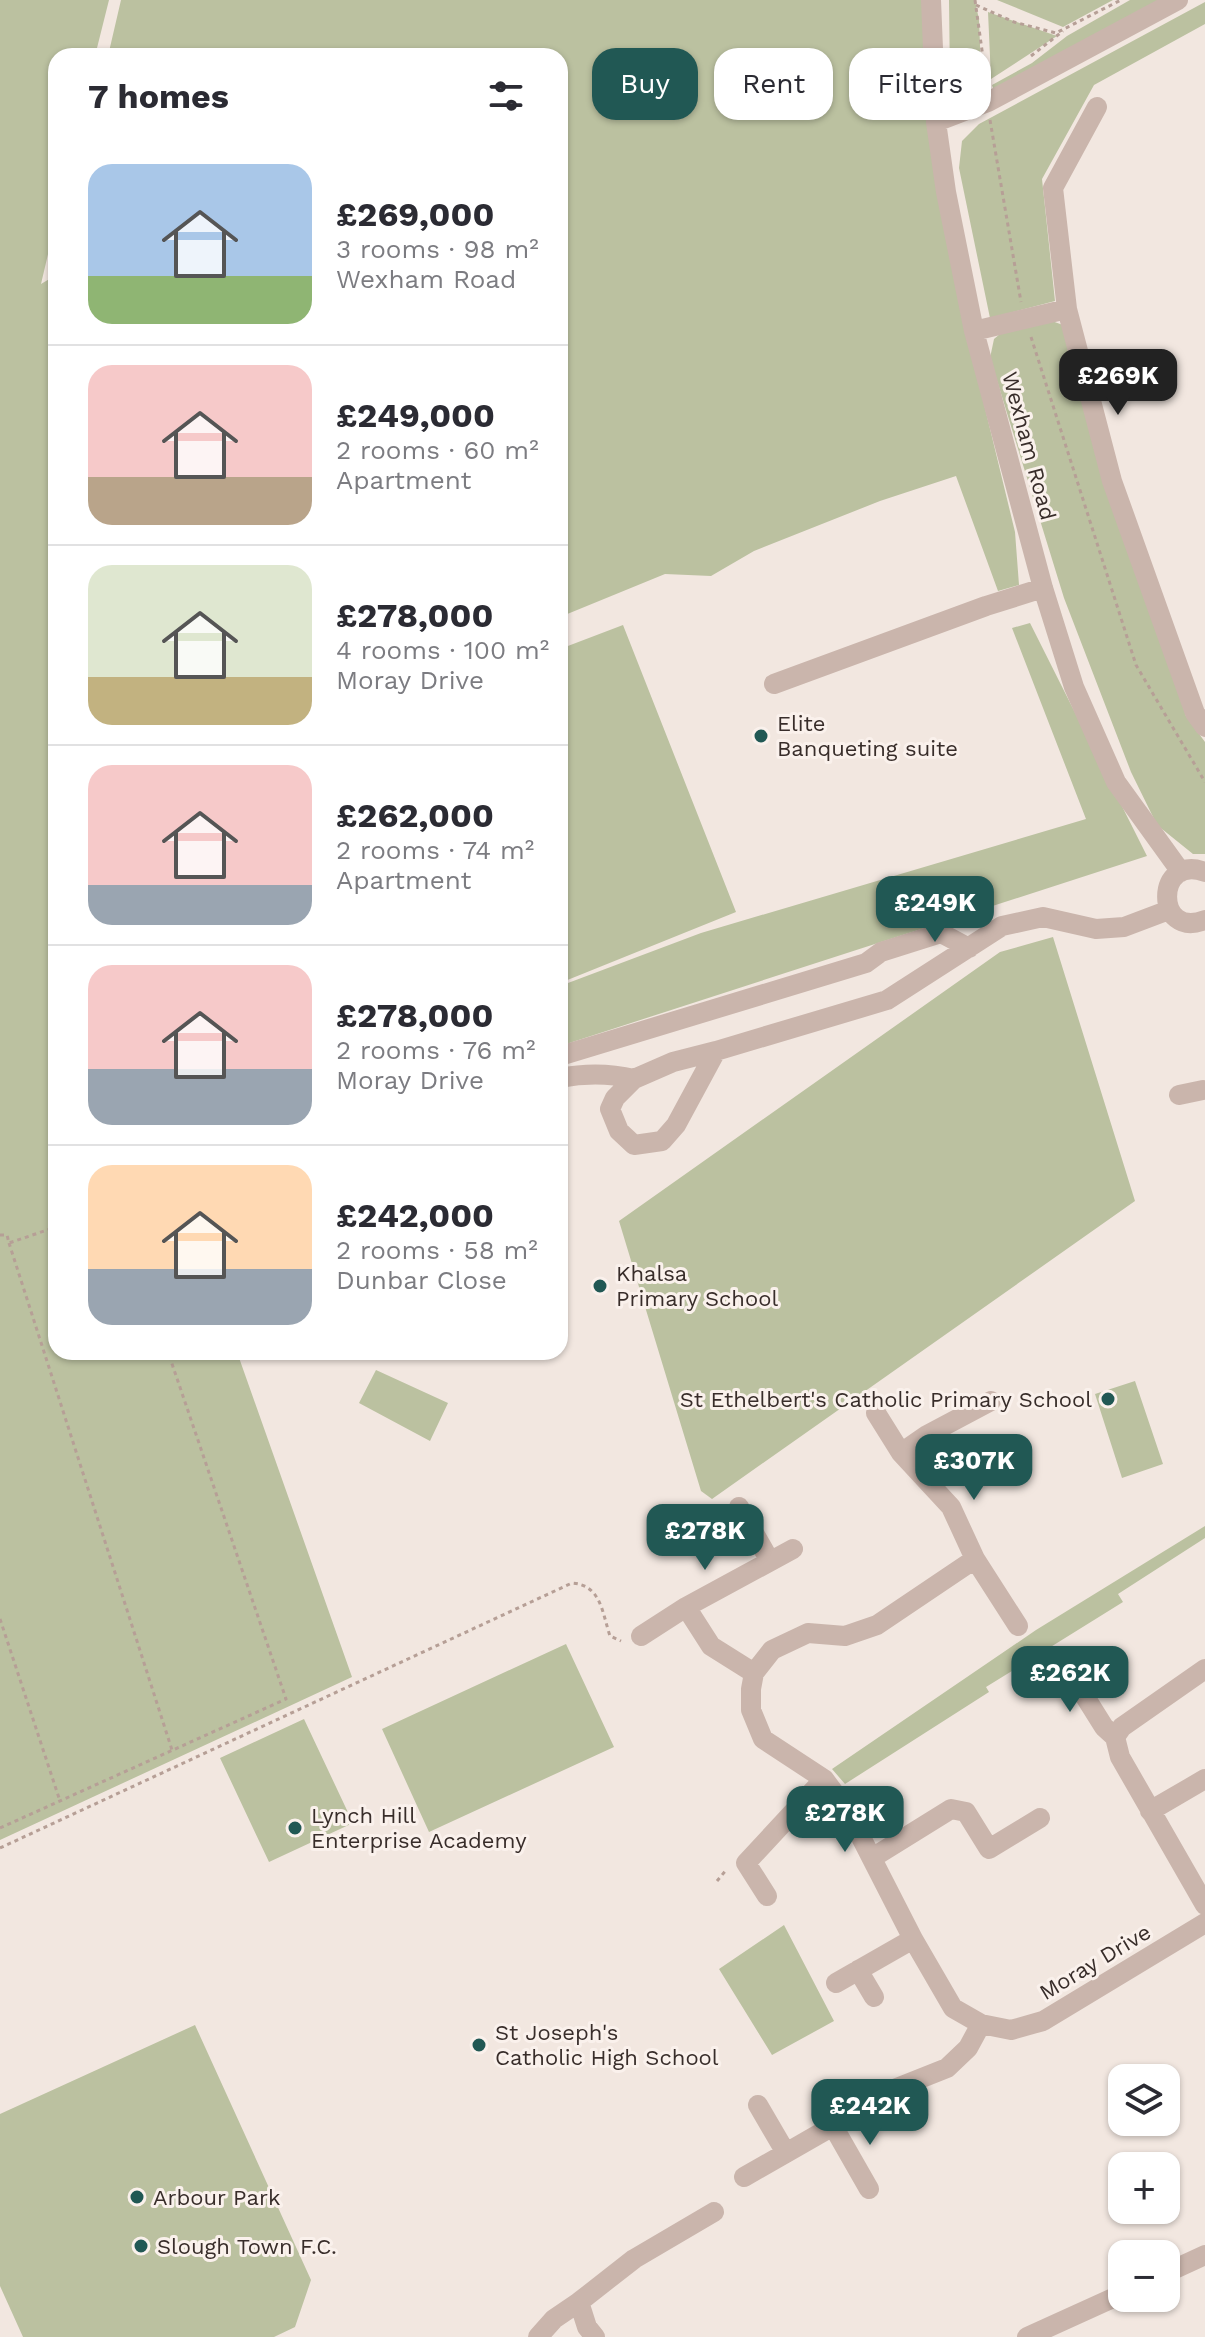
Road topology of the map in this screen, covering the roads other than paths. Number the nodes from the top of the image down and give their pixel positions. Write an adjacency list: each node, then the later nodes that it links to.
1 (931, 0): 4 (street, Wexham Road)
2 (1178, 0): 4 (street)
3 (1097, 107): 5 (street)
4 (936, 122): 6 (street, Wexham Road)
5 (1067, 309): 6 (street); 9 (street)
6 (974, 331): 7 (street, Wexham Road)
7 (1043, 588): 8 (street); 10 (street, Wexham Road)
8 (774, 684)
9 (1205, 727)
10 (1181, 872): 11 (street); 12 (street)
11 (1205, 872)
12 (1169, 910): 13 (street); 14 (street)
13 (1201, 926)
14 (969, 948): 15 (street); 16 (street)
15 (716, 1051): 18 (street); 21 (street)
16 (568, 1054)
17 (568, 1076): 18 (street); 21 (street)
18 (634, 1079): 21 (street)
19 (1204, 1092): 20 (street)
20 (1179, 1095)
21 (610, 1109)
22 (991, 1401): 24 (street)
23 (876, 1413): 24 (street)
24 (901, 1453): 27 (street)
25 (739, 1507): 28 (street)
26 (793, 1549): 28 (street)
27 (975, 1559): 30 (street); 34 (street)
28 (770, 1561): 29 (street)
29 (686, 1607): 31 (street); 34 (street)
30 (1018, 1626)
31 (641, 1636)
32 (1062, 1660): 35 (street)
33 (1205, 1669): 35 (street)
34 (754, 1673): 36 (street)
35 (1115, 1737): 38 (street)
36 (824, 1779): 40 (street); 41 (street)
37 (1205, 1779): 38 (street)
38 (1150, 1811): 42 (street)
39 (1040, 1818): 40 (street)
40 (872, 1858): 44 (street)
41 (767, 1896)
42 (1205, 1905)
43 (1205, 1923): 48 (street, Moray Drive)
44 (913, 1939): 45 (street); 48 (street)
45 (858, 1970): 46 (street); 47 (street)
46 (836, 1983)
47 (874, 1997)
48 (981, 2024): 50 (street)
49 (758, 2105): 51 (street)
50 (833, 2126): 51 (street); 53 (street)
51 (786, 2153): 52 (street)
52 (744, 2177)
53 (869, 2189)
54 (714, 2212): 58 (street)
55 (1205, 2255): 56 (street)
56 (1180, 2267)
57 (1108, 2300): 61 (street)
58 (579, 2302): 59 (street); 60 (street)
59 (538, 2337)
60 (595, 2337)
61 (1027, 2337)

